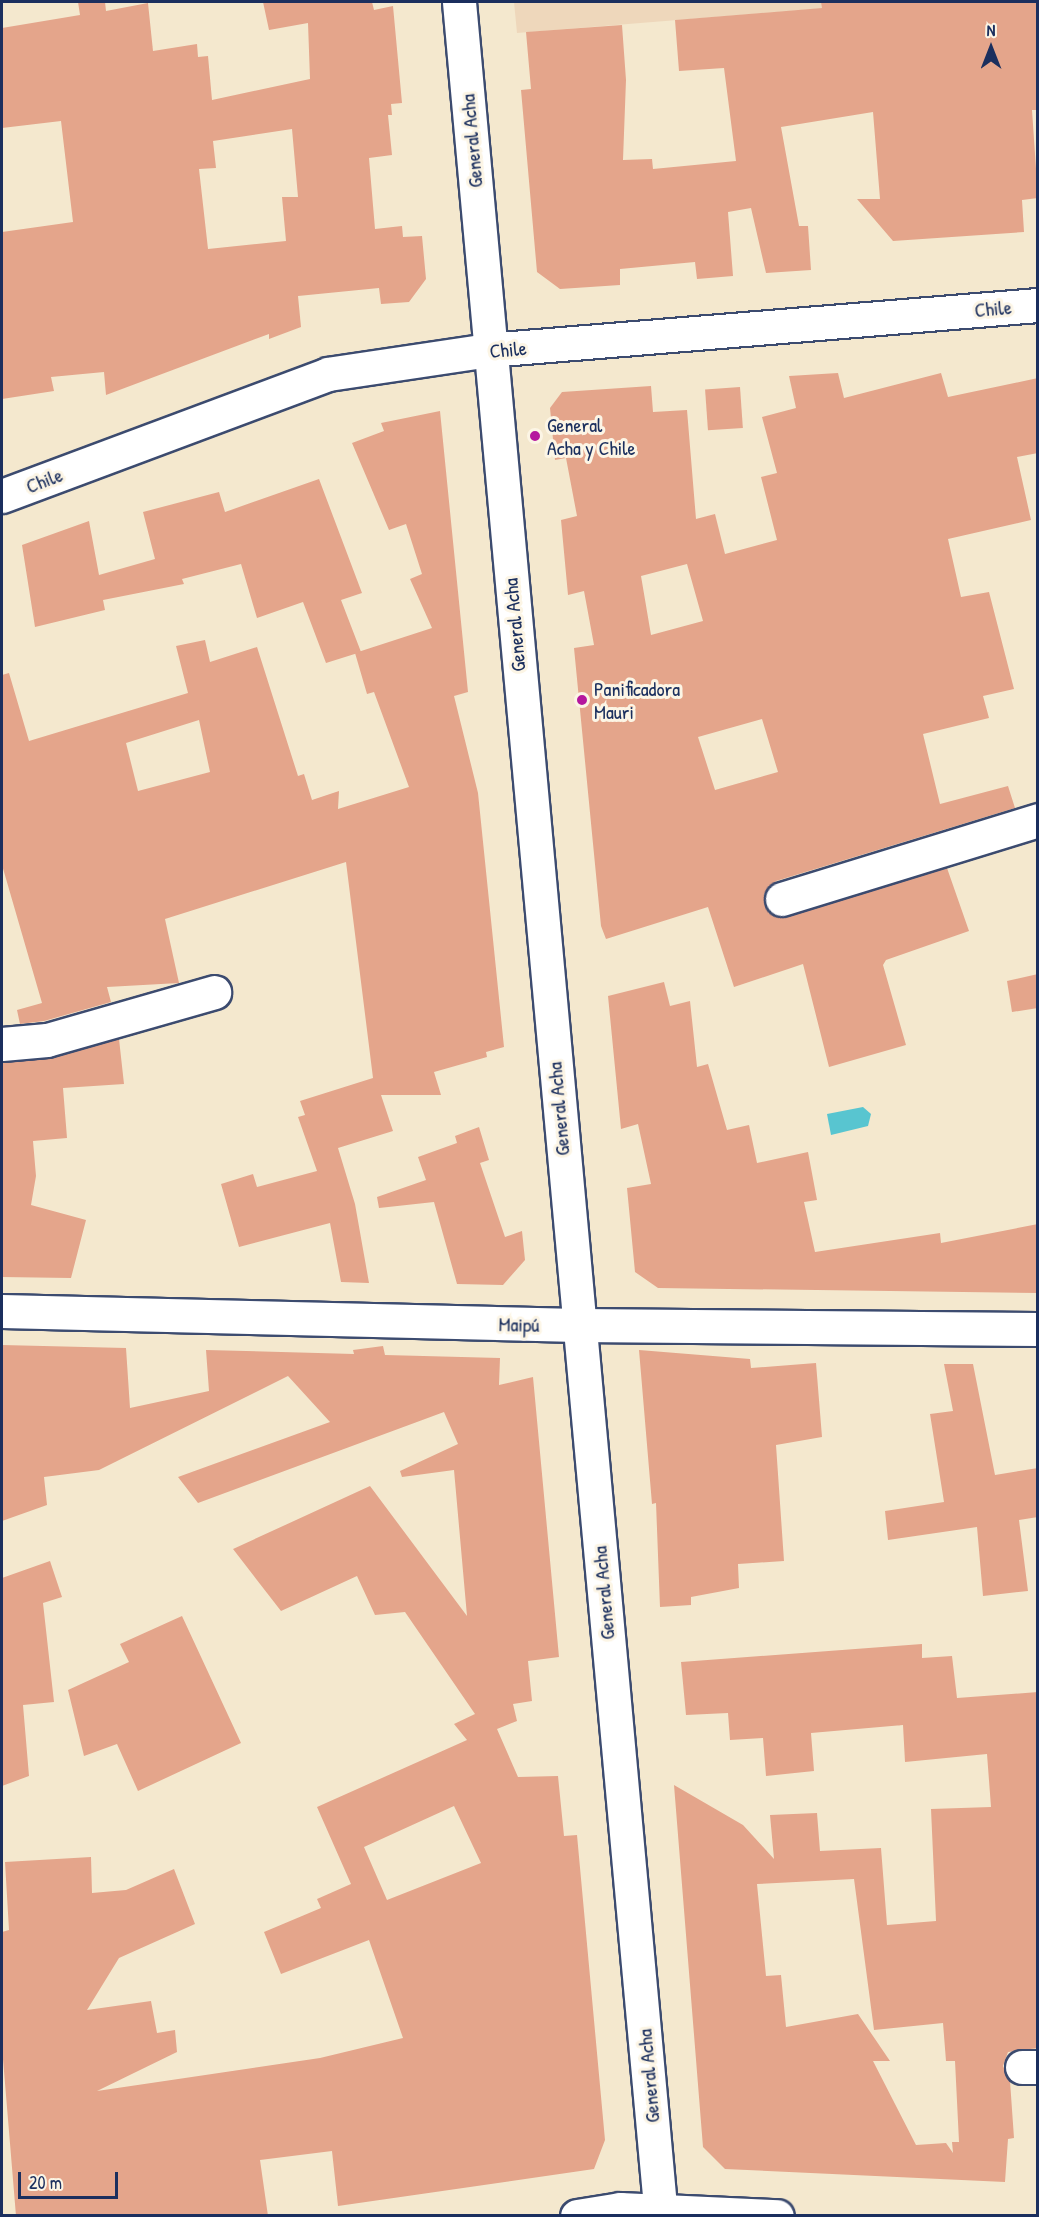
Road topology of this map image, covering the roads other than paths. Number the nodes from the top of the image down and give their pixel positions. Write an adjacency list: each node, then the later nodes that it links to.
1 (459, 2): 3 (street, General Acha)
2 (1038, 305): 3 (street, Chile)
3 (488, 350): 4 (street, Chile); 10 (street, General Acha)
4 (2, 496)
5 (1038, 820): 6 (street)
6 (782, 899)
7 (214, 992): 8 (street)
8 (2, 1044)
9 (2, 1311): 10 (street, Maipú)
10 (578, 1325): 11 (street, Maipú); 12 (street, General Acha)
11 (1038, 1329)
12 (661, 2213): 13 (street); 14 (street)
13 (577, 2216)
14 (777, 2216)

